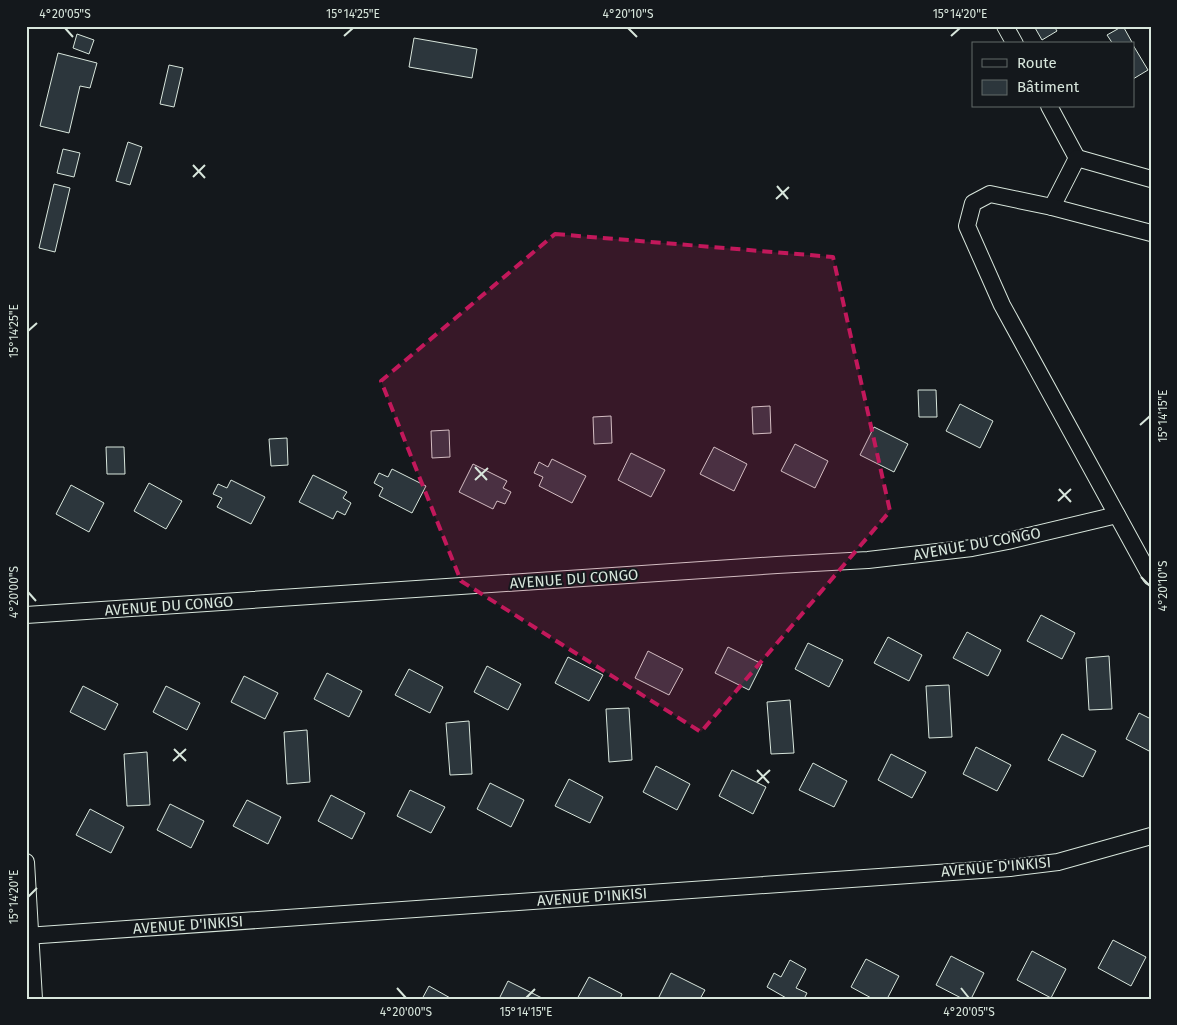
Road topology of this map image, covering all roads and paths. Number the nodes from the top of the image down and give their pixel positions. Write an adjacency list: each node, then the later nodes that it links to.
1 (1005, 26): 2 (street)
2 (1014, 42)
3 (1050, 108): 4 (street)
4 (1077, 158): 5 (street); 6 (street)
5 (1151, 179)
6 (1052, 206): 7 (street); 8 (street)
7 (1151, 233)
8 (1117, 515): 9 (street); 10 (street, AVENUE DU CONGO)
9 (1151, 577)
10 (26, 615)
11 (1151, 836): 13 (street, AVENUE D'INKISI)
12 (26, 862): 13 (street)
13 (28, 936): 14 (street)
14 (34, 999)

